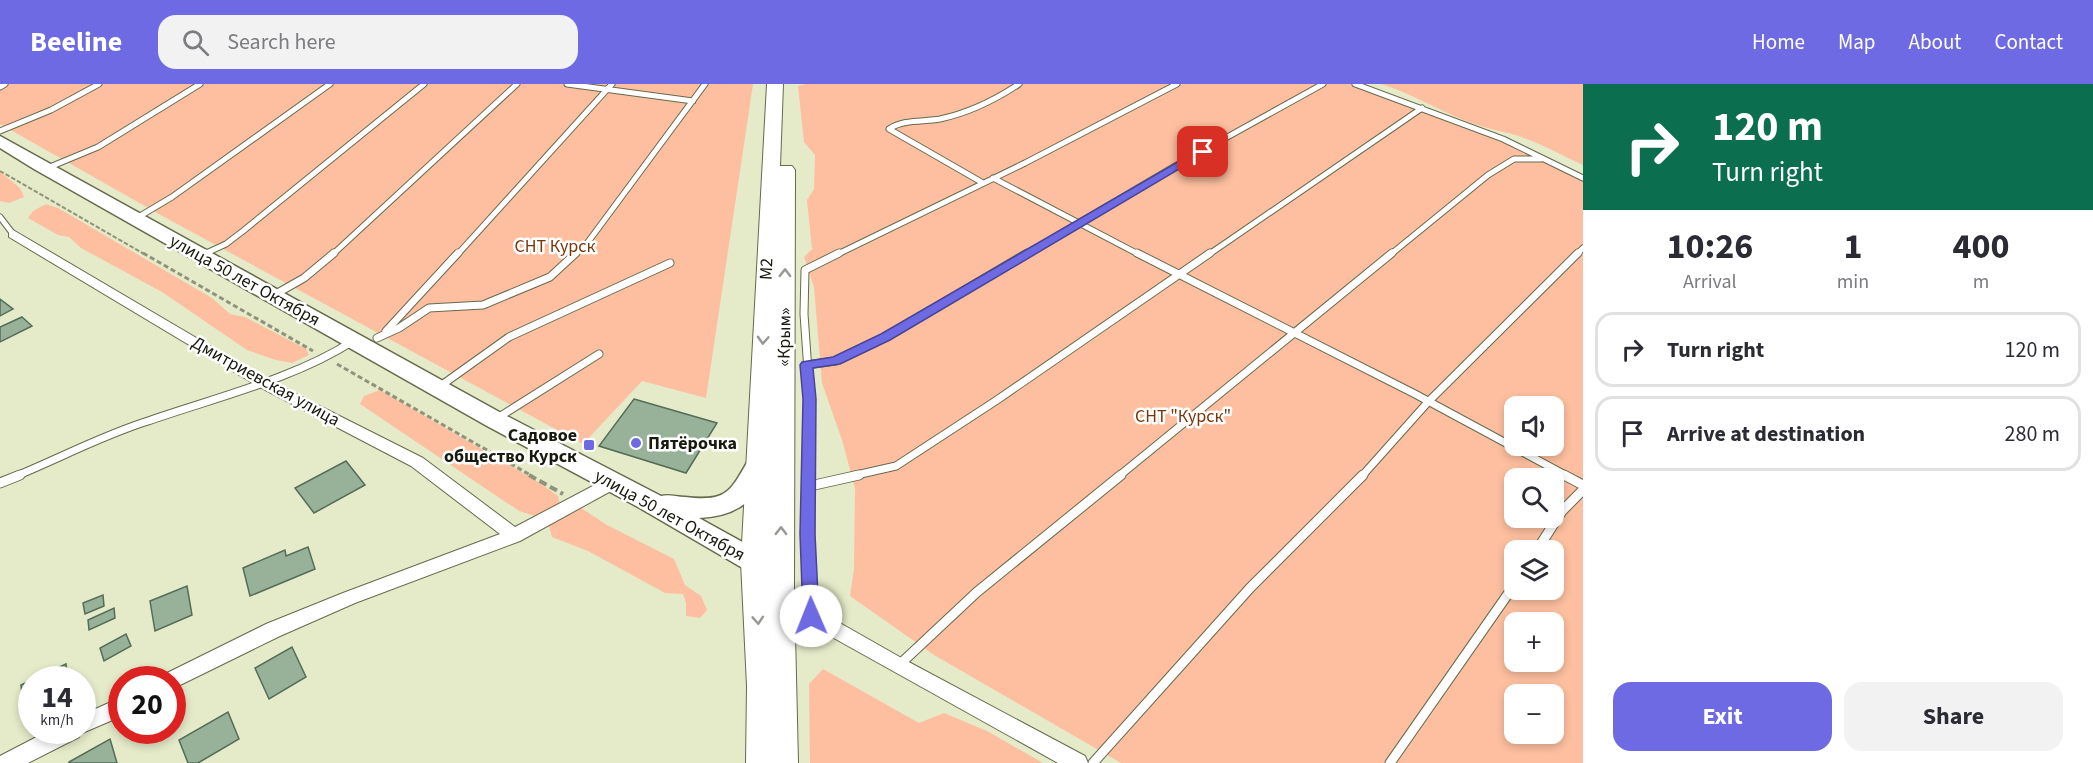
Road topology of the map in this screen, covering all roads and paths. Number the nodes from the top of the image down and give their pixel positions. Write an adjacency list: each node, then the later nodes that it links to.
1 (5, 84): 16 (lane)
2 (99, 84): 19 (lane)
3 (201, 84): 22 (lane)
4 (330, 84): 28 (lane)
5 (424, 84): 32 (lane)
6 (517, 84): 35 (lane)
7 (567, 84): 15 (lane)
8 (705, 84): 17 (lane)
9 (775, 84): 45 (highway, М2, one-way to 45)
10 (786, 84): 55 (highway, «Крым», one-way to 10)
11 (1020, 84): 26 (lane)
12 (1177, 84): 24 (lane)
13 (1323, 84): 29 (lane)
14 (1355, 84): 18 (lane)
15 (609, 86): 17 (lane); 37 (lane)
16 (0, 87)
17 (693, 101): 37 (lane)
18 (1422, 108): 21 (lane); 34 (lane)
19 (0, 132)
20 (0, 141): 22 (main road, улица 50 лет Октября)
21 (1541, 159): 25 (lane); 36 (lane)
22 (45, 169): 28 (main road, улица 50 лет Октября)
23 (0, 171): 39 (path)
24 (993, 178): 26 (lane); 29 (lane)
25 (1583, 178)
26 (983, 183): 40 (lane)
27 (0, 217): 30 (lane)
28 (135, 219): 32 (main road, улица 50 лет Октября)
29 (1080, 224): 34 (lane); 40 (lane)
30 (13, 234): 41 (street, Дмитриевская улица)
31 (1583, 248): 43 (lane)
32 (201, 256): 35 (main road, улица 50 лет Октября)
33 (670, 263): 42 (lane)
34 (1178, 275): 36 (lane); 48 (lane)
35 (272, 296): 37 (main road, улица 50 лет Октября)
36 (1296, 334): 43 (lane); 58 (lane)
37 (365, 342): 39 (lane); 42 (main road, улица 50 лет Октября)
38 (599, 354): 44 (lane)
39 (327, 358): 41 (lane); 51 (path)
40 (807, 365): 48 (lane)
41 (261, 382): 47 (lane); 52 (street, Дмитриевская улица)
42 (438, 388): 44 (main road, улица 50 лет Октября)
43 (1428, 402): 49 (lane); 65 (lane)
44 (495, 420): 46 (main road, улица 50 лет Октября)
45 (757, 465): 50 (main road); 54 (highway, М2)
46 (614, 482): 50 (main road, улица 50 лет Октября); 51 (street)
47 (0, 483)
48 (810, 486): 57 (lane)
49 (1583, 487): 53 (lane)
50 (647, 500): 54 (main road, улица 50 лет Октября)
51 (578, 502): 52 (street)
52 (514, 536): 59 (street)
53 (1543, 540)
54 (755, 562): 55 (main road, улица 50 лет Октября); 62 (highway, М2, one-way to 62)
55 (780, 590): 57 (street, улица 50 лет Октября); 63 (highway, «Крым»)
56 (1504, 600): 66 (lane)
57 (811, 616): 58 (street, улица 50 лет Октября)
58 (898, 666): 64 (street, улица 50 лет Октября)
59 (186, 673)
60 (44, 744): 61 (street)
61 (7, 763)
62 (762, 763)
63 (782, 763)
64 (1078, 763)
65 (1094, 763)
66 (1390, 763)

